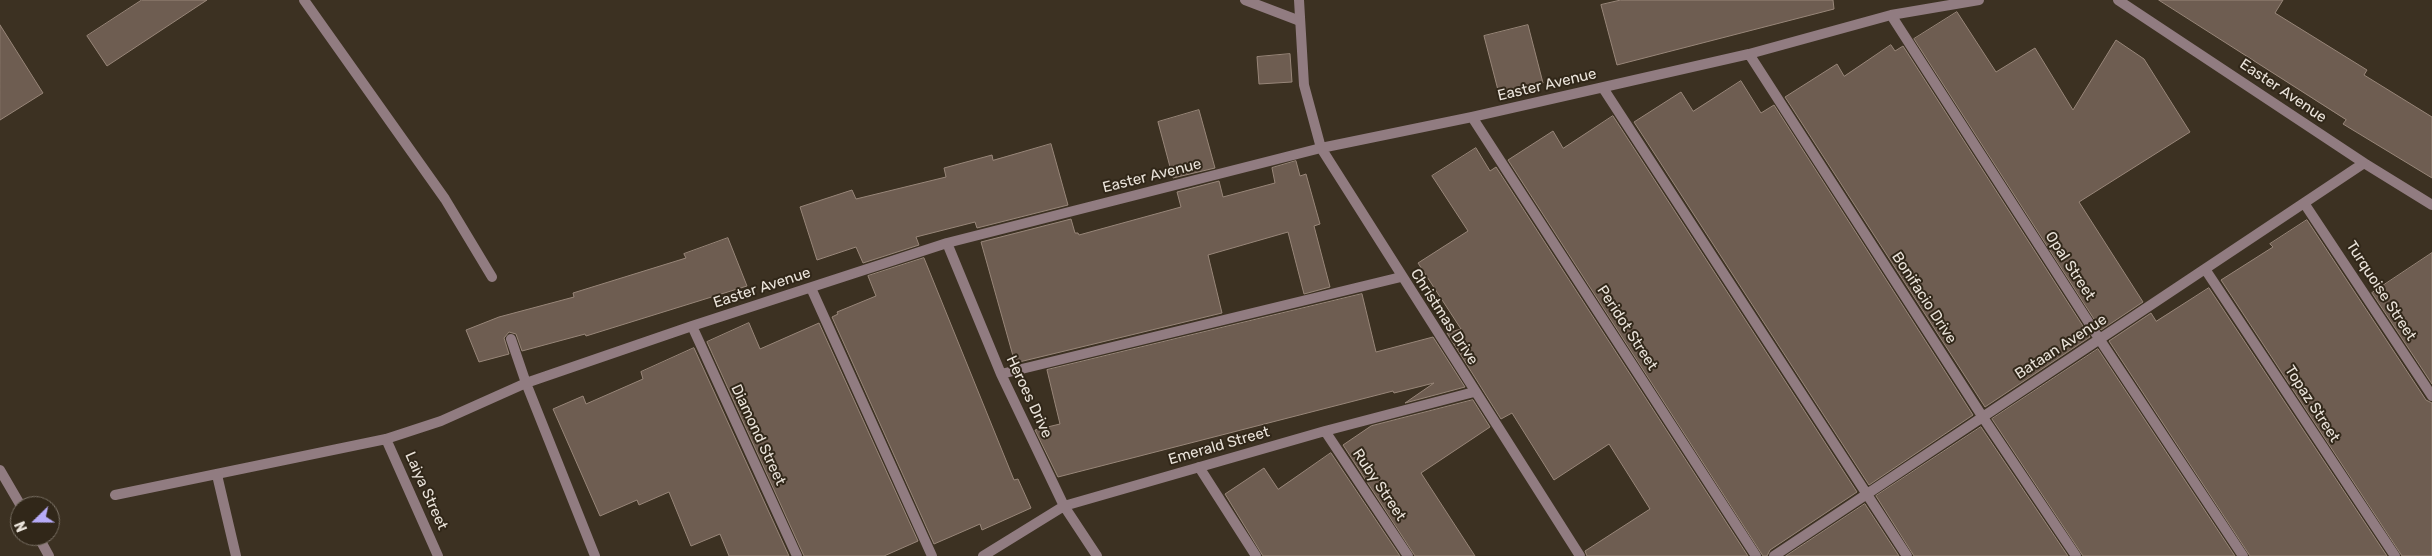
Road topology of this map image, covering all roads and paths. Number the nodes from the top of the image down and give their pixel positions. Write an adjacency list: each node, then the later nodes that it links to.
1 (304, 0): 17 (street)
2 (1245, 0): 7 (street)
3 (1299, 0): 7 (street, Christmas Drive)
4 (1978, 0): 6 (street, Easter Avenue)
5 (2118, 0): 12 (street, Easter Avenue)
6 (1891, 15): 8 (street, Easter Avenue); 22 (street, Opal Street)
7 (1300, 21): 11 (street, Christmas Drive)
8 (1749, 54): 9 (street, Easter Avenue); 27 (street, Bonifacio Drive)
9 (1604, 88): 10 (street, Easter Avenue); 33 (street)
10 (1472, 117): 11 (street, Easter Avenue); 47 (street, Peridot Street)
11 (1320, 148): 15 (street, Easter Avenue); 18 (street, Christmas Drive)
12 (2364, 163): 13 (street, Bataan Avenue); 14 (street, Easter Avenue)
13 (2304, 203): 16 (street, Bataan Avenue); 26 (street, Turquoise Street)
14 (2432, 205)
15 (947, 243): 19 (street, Easter Avenue); 23 (street, Heroes Drive)
16 (2205, 269): 22 (street, Bataan Avenue); 52 (street, Topaz Street)
17 (492, 276)
18 (1401, 277): 23 (street); 25 (street, Christmas Drive)
19 (810, 288): 20 (street, Easter Avenue); 41 (street)
20 (692, 326): 24 (street, Easter Avenue); 40 (street, Diamond Street)
21 (510, 339): 24 (street)
22 (2100, 340): 27 (street, Bataan Avenue); 51 (street, Opal Street)
23 (1001, 374): 36 (street, Heroes Drive)
24 (526, 383): 29 (street, Easter Avenue); 39 (street)
25 (1474, 392): 28 (street, Emerald Street); 46 (street, Christmas Drive)
26 (2432, 396)
27 (1982, 416): 33 (street, Bataan Avenue); 50 (street, Bonifacio Drive)
28 (1325, 431): 30 (street, Emerald Street); 45 (street, Ruby Street)
29 (386, 439): 32 (street, Easter Avenue); 38 (street, Laiya Street)
30 (1199, 467): 36 (street, Emerald Street); 44 (street)
31 (0, 470): 35 (street)
32 (217, 475): 34 (street, Easter Avenue); 37 (street)
33 (1865, 494): 48 (street, Bataan Avenue); 49 (street)
34 (115, 495)
35 (15, 496)
36 (1064, 506): 42 (street, Emerald Street); 43 (street, Heroes Drive)
37 (236, 556)
38 (438, 556)
39 (595, 556)
40 (797, 556)
41 (932, 556)
42 (983, 556)
43 (1097, 556)
44 (1256, 556)
45 (1408, 556)
46 (1580, 556)
47 (1756, 556)
48 (1774, 556)
49 (1907, 556)
50 (2076, 556)
51 (2243, 556)
52 (2395, 556)

